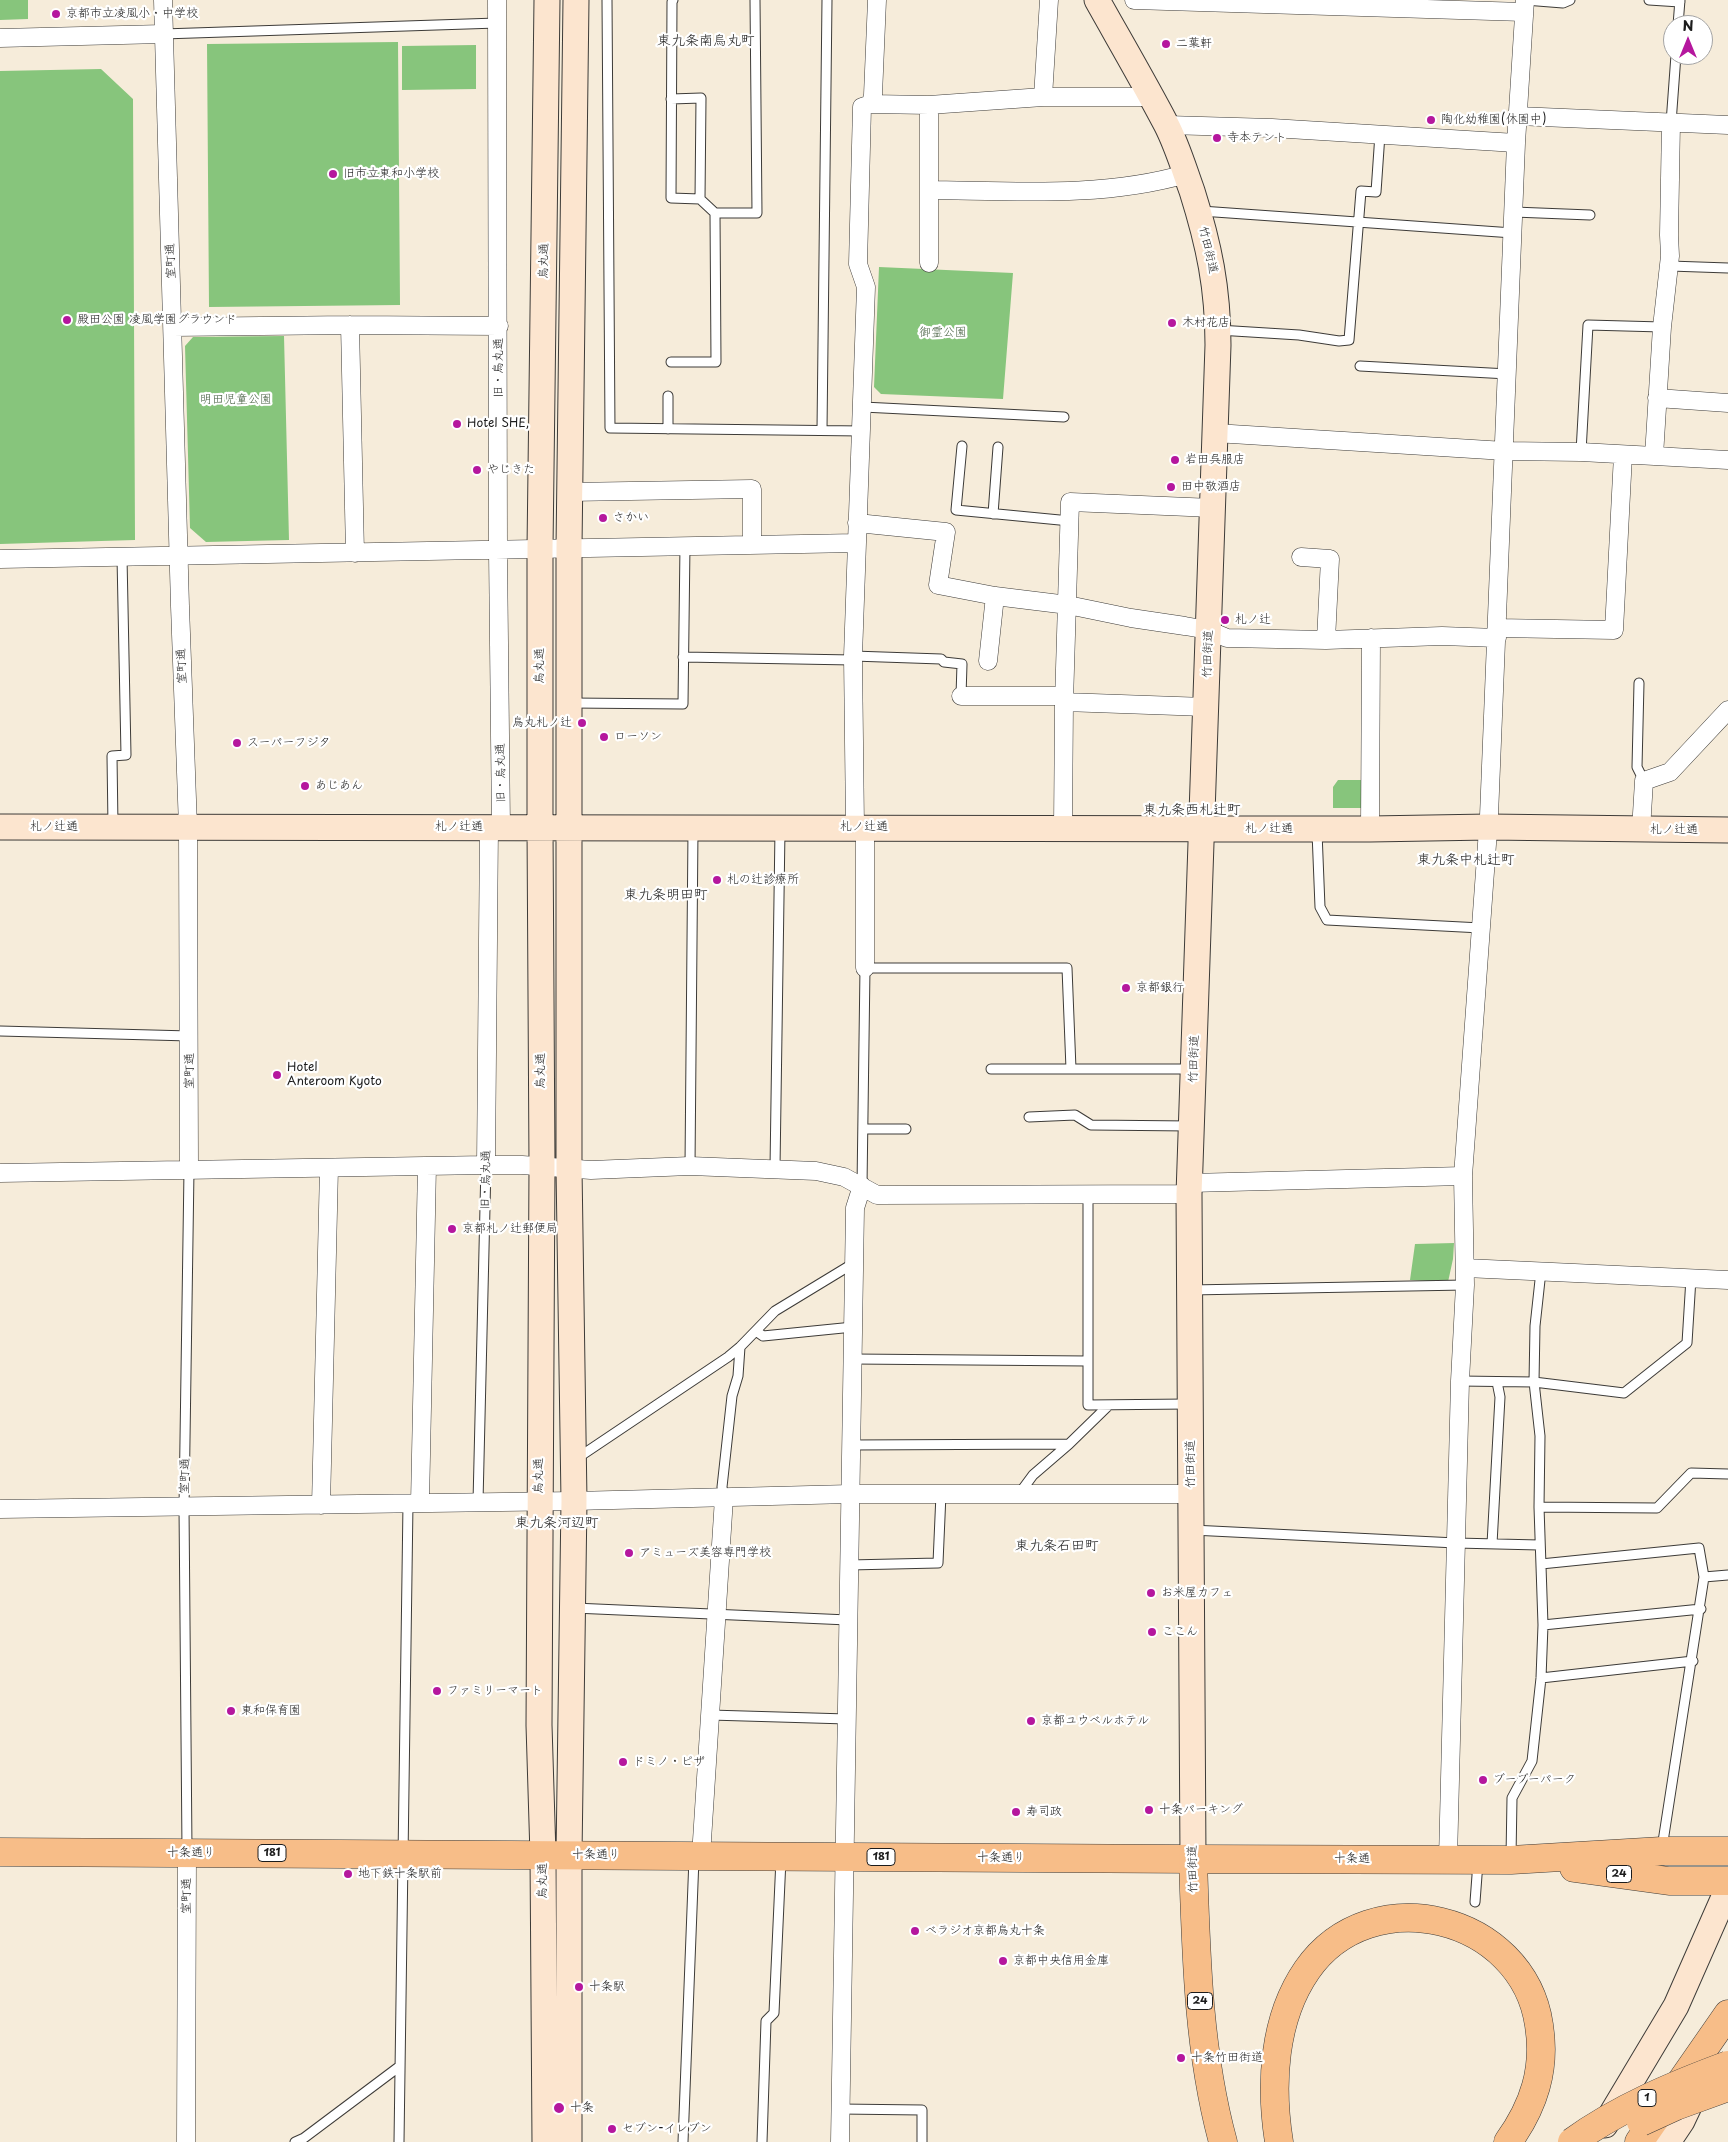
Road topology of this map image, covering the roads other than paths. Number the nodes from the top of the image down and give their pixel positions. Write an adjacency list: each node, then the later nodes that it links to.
1 (163, 0): 19 (street, 室町通)
2 (497, 0): 18 (street, 旧・烏丸通)
3 (547, 0): 78 (street, 烏丸通)
4 (576, 0): 69 (street, 烏丸通)
5 (607, 0): 58 (lane)
6 (673, 0): 24 (lane)
7 (755, 0): 38 (lane)
8 (827, 0): 59 (lane)
9 (877, 0): 25 (street)
10 (1049, 0): 22 (street)
11 (1097, 0): 23 (street, 竹田街道)
12 (1134, 0): 16 (street)
13 (1570, 0): 16 (lane)
14 (1649, 0): 15 (lane)
15 (1680, 1): 17 (lane)
16 (1524, 4): 27 (street)
17 (1679, 15)
18 (497, 23): 19 (lane); 46 (street, 旧・烏丸通)
19 (164, 34): 20 (street); 48 (street, 室町通)
20 (0, 38)
21 (1675, 65): 28 (lane)
22 (1043, 97): 23 (street); 26 (street)
23 (1151, 97): 29 (street, 竹田街道)
24 (672, 99): 35 (lane); 35 (lane)
25 (871, 104): 26 (street); 56 (street)
26 (929, 105): 34 (street)
27 (1518, 116): 28 (street); 32 (street)
28 (1671, 123): 30 (street); 43 (street)
29 (1167, 125): 31 (street); 33 (street, 竹田街道)
30 (1728, 125)
31 (1380, 134): 32 (street); 40 (lane)
32 (1516, 143): 37 (street)
33 (1186, 174): 34 (street); 36 (street, 竹田街道)
34 (929, 190): 42 (street)
35 (700, 199): 38 (lane)
36 (1198, 211): 40 (lane); 49 (street, 竹田街道)
37 (1514, 212): 39 (lane); 41 (street)
38 (715, 213): 50 (lane)
39 (1590, 215)
40 (1359, 222): 41 (lane); 49 (lane)
41 (1513, 233): 52 (street)
42 (929, 263)
43 (1670, 266): 44 (lane); 47 (street)
44 (1728, 268)
45 (350, 325): 46 (street); 48 (street); 80 (street)
46 (499, 326): 79 (street, 旧・烏丸通)
47 (1662, 326): 54 (street); 65 (lane)
48 (173, 327): 81 (street, 室町通)
49 (1218, 330): 61 (street, 竹田街道)
50 (671, 362)
51 (1360, 366): 52 (lane)
52 (1508, 374): 64 (street)
53 (668, 396): 58 (lane)
54 (1657, 398): 55 (street); 67 (street)
55 (1728, 404)
56 (863, 407): 57 (lane); 60 (street)
57 (1064, 417)
58 (668, 429): 59 (lane)
59 (822, 430): 60 (lane)
60 (862, 431): 73 (street)
61 (1215, 433): 64 (street); 70 (street, 竹田街道)
62 (962, 446): 71 (lane)
63 (998, 447): 71 (lane)
64 (1505, 451): 65 (street); 88 (street)
65 (1581, 452): 66 (street)
66 (1623, 455): 67 (street); 88 (street)
67 (1654, 456): 68 (street)
68 (1728, 460)
69 (569, 492): 75 (street); 77 (street, 烏丸通)
70 (1213, 508): 72 (street); 87 (street, 竹田街道)
71 (993, 514): 72 (lane)
72 (1070, 521): 86 (street)
73 (857, 524): 74 (street); 85 (street)
74 (856, 543): 75 (street); 92 (street)
75 (752, 544): 76 (street)
76 (685, 545): 77 (street); 91 (lane)
77 (569, 547): 78 (street); 97 (street, 烏丸通)
78 (540, 548): 79 (street); 105 (street, 烏丸通)
79 (498, 550): 80 (street); 104 (street, 旧・烏丸通)
80 (355, 553): 81 (street)
81 (180, 556): 82 (street); 103 (street, 室町通)
82 (122, 557): 84 (street); 102 (lane)
83 (1301, 557): 90 (street)
84 (0, 559)
85 (995, 596): 86 (street); 93 (street)
86 (1068, 605): 87 (street); 96 (street)
87 (1208, 630): 90 (street); 98 (street, 竹田街道)
88 (1497, 633): 89 (street); 110 (street)
89 (1371, 638): 90 (street); 114 (street)
90 (1326, 640)
91 (683, 657): 92 (lane); 97 (lane)
92 (854, 658): 95 (lane); 109 (street)
93 (988, 661)
94 (1639, 683): 100 (lane)
95 (961, 696): 96 (street)
96 (1064, 699): 98 (street); 111 (street)
97 (569, 703): 106 (street, 烏丸通)
98 (1206, 706): 112 (street, 竹田街道)
99 (1728, 710): 100 (street)
100 (1644, 781): 115 (street)
101 (0, 827): 102 (street, 札ノ辻通)
102 (114, 827): 103 (street, 札ノ辻通)
103 (188, 827): 104 (street, 札ノ辻通); 120 (street, 室町通)
104 (495, 827): 105 (street, 札ノ辻通); 128 (street, 旧・烏丸通)
105 (540, 827): 106 (street, 札ノ辻通); 130 (street, 烏丸通)
106 (570, 827): 107 (street, 札ノ辻通); 133 (street, 烏丸通)
107 (693, 827): 108 (street, 札ノ辻通); 131 (lane)
108 (780, 827): 109 (street, 札ノ辻通); 134 (lane)
109 (860, 827): 111 (street, 札ノ辻通); 118 (street)
110 (1489, 827): 114 (street, 札ノ辻通); 115 (street, 札ノ辻通); 117 (street)
111 (1063, 828): 112 (street, 札ノ辻通)
112 (1202, 828): 113 (street, 札ノ辻通); 123 (street, 竹田街道)
113 (1317, 829): 114 (street, 札ノ辻通); 117 (lane)
114 (1370, 829)
115 (1642, 830): 116 (street, 札ノ辻通)
116 (1728, 830)
117 (1481, 928): 137 (street)
118 (865, 968): 122 (lane); 126 (lane)
119 (0, 1031): 120 (lane)
120 (190, 1036): 135 (street, 室町通)
121 (991, 1069): 122 (lane)
122 (1071, 1069): 123 (lane)
123 (1194, 1069): 125 (street, 竹田街道)
124 (1029, 1117): 125 (lane)
125 (1192, 1126): 139 (street, 竹田街道)
126 (863, 1129): 127 (lane); 138 (lane)
127 (906, 1129)
128 (486, 1165): 129 (street); 130 (street); 167 (lane, 旧・烏丸通)
129 (426, 1166): 132 (street); 169 (street)
130 (542, 1166): 133 (street); 168 (street, 烏丸通)
131 (690, 1166): 133 (street); 134 (street)
132 (329, 1168): 135 (street); 170 (street)
133 (569, 1168): 159 (street, 烏丸通)
134 (775, 1168): 138 (street)
135 (189, 1170): 136 (street); 171 (lane, 室町通)
136 (0, 1173)
137 (1463, 1176): 139 (street); 143 (street)
138 (862, 1186): 140 (street); 141 (street)
139 (1190, 1188): 140 (street); 146 (street, 竹田街道)
140 (1088, 1194): 151 (lane)
141 (854, 1263): 147 (street); 148 (lane)
142 (1541, 1271): 143 (street); 144 (street); 154 (lane)
143 (1465, 1276): 146 (lane); 152 (street)
144 (1691, 1278): 145 (street); 154 (lane)
145 (1728, 1280)
146 (1190, 1290): 155 (street, 竹田街道)
147 (853, 1327): 148 (lane); 150 (street)
148 (756, 1331): 149 (lane)
149 (740, 1347): 159 (lane); 165 (lane)
150 (853, 1358): 151 (lane); 158 (street)
151 (1087, 1361): 156 (lane)
152 (1460, 1381): 153 (lane); 175 (street)
153 (1497, 1382): 154 (lane); 176 (lane)
154 (1534, 1382): 172 (lane)
155 (1190, 1404): 156 (lane); 164 (street, 竹田街道)
156 (1109, 1405): 157 (lane)
157 (1069, 1444): 158 (lane); 163 (lane)
158 (851, 1445): 161 (street)
159 (574, 1461): 166 (street, 烏丸通)
160 (1728, 1474): 172 (lane)
161 (850, 1494): 162 (street); 165 (street); 179 (street)
162 (941, 1494): 163 (street); 179 (lane)
163 (1018, 1494): 164 (street)
164 (1191, 1494): 174 (street, 竹田街道)
165 (724, 1498): 166 (street); 184 (street)
166 (574, 1501): 168 (street); 182 (street, 烏丸通)
167 (478, 1502): 168 (street); 169 (street)
168 (539, 1502): 196 (street, 烏丸通)
169 (414, 1504): 170 (street); 195 (lane)
170 (321, 1505): 171 (street)
171 (184, 1507): 173 (street); 194 (lane, 室町通)
172 (1539, 1507): 177 (lane)
173 (0, 1509)
174 (1191, 1530): 175 (lane); 200 (street, 竹田街道)
175 (1456, 1543): 176 (lane); 201 (street)
176 (1492, 1544): 177 (lane)
177 (1539, 1545): 178 (lane)
178 (1541, 1564): 181 (lane); 186 (lane)
179 (849, 1565): 185 (street)
180 (1728, 1575): 181 (lane)
181 (1704, 1577): 183 (lane)
182 (572, 1608): 184 (lane); 196 (street, 烏丸通)
183 (1700, 1608): 186 (lane); 187 (lane)
184 (716, 1614): 185 (lane); 189 (street)
185 (848, 1620): 190 (street)
186 (1543, 1625): 188 (lane)
187 (1693, 1660): 188 (lane); 191 (lane)
188 (1540, 1678): 203 (lane)
189 (710, 1715): 190 (lane); 197 (street)
190 (847, 1719): 199 (street)
191 (1662, 1851): 193 (main road, 十条通 / 24); 203 (main road, 十条通 / 24)
192 (0, 1852): 194 (main road, 十条通り / 181)
193 (1728, 1852)
194 (187, 1853): 195 (main road, 十条通り / 181); 213 (street, 室町通)
195 (403, 1854): 196 (main road, 十条通り / 181); 210 (lane)
196 (556, 1855): 197 (main road, 十条通り / 181); 216 (street, 烏丸通); 217 (street, 烏丸通)
197 (697, 1856): 198 (main road, 十条通り / 181); 218 (lane)
198 (782, 1856): 199 (main road, 十条通り / 181); 219 (lane)
199 (844, 1857): 200 (main road, 十条通り / 181); 212 (street)
200 (1193, 1859): 201 (main road, 十条通 / 24); 222 (main road, 竹田街道 / 24)
201 (1448, 1859): 202 (main road, 十条通 / 24)
202 (1478, 1859): 203 (main road, 十条通 / 24); 206 (lane)
203 (1511, 1860): 204 (main road, 十条通 / 24)
204 (1728, 1881)
205 (1728, 1888): 226 (street)
206 (1475, 1902)
207 (1728, 2014): 228 (main road)
208 (1728, 2024): 229 (street)
209 (1728, 2065): 225 (main road, 1, bridge)
210 (400, 2066): 214 (lane); 215 (lane)
211 (1728, 2087): 227 (main road, 1, bridge)
212 (840, 2109): 220 (street); 221 (lane)
213 (186, 2142)
214 (295, 2142)
215 (399, 2142)
216 (545, 2142)
217 (568, 2142)
218 (683, 2142)
219 (762, 2142)
220 (840, 2142)
221 (922, 2142)
222 (1223, 2142)
223 (1278, 2142): 224 (main road)
224 (1508, 2142)
225 (1572, 2142)
226 (1595, 2142)
227 (1606, 2142)
228 (1639, 2142)
229 (1668, 2142)

